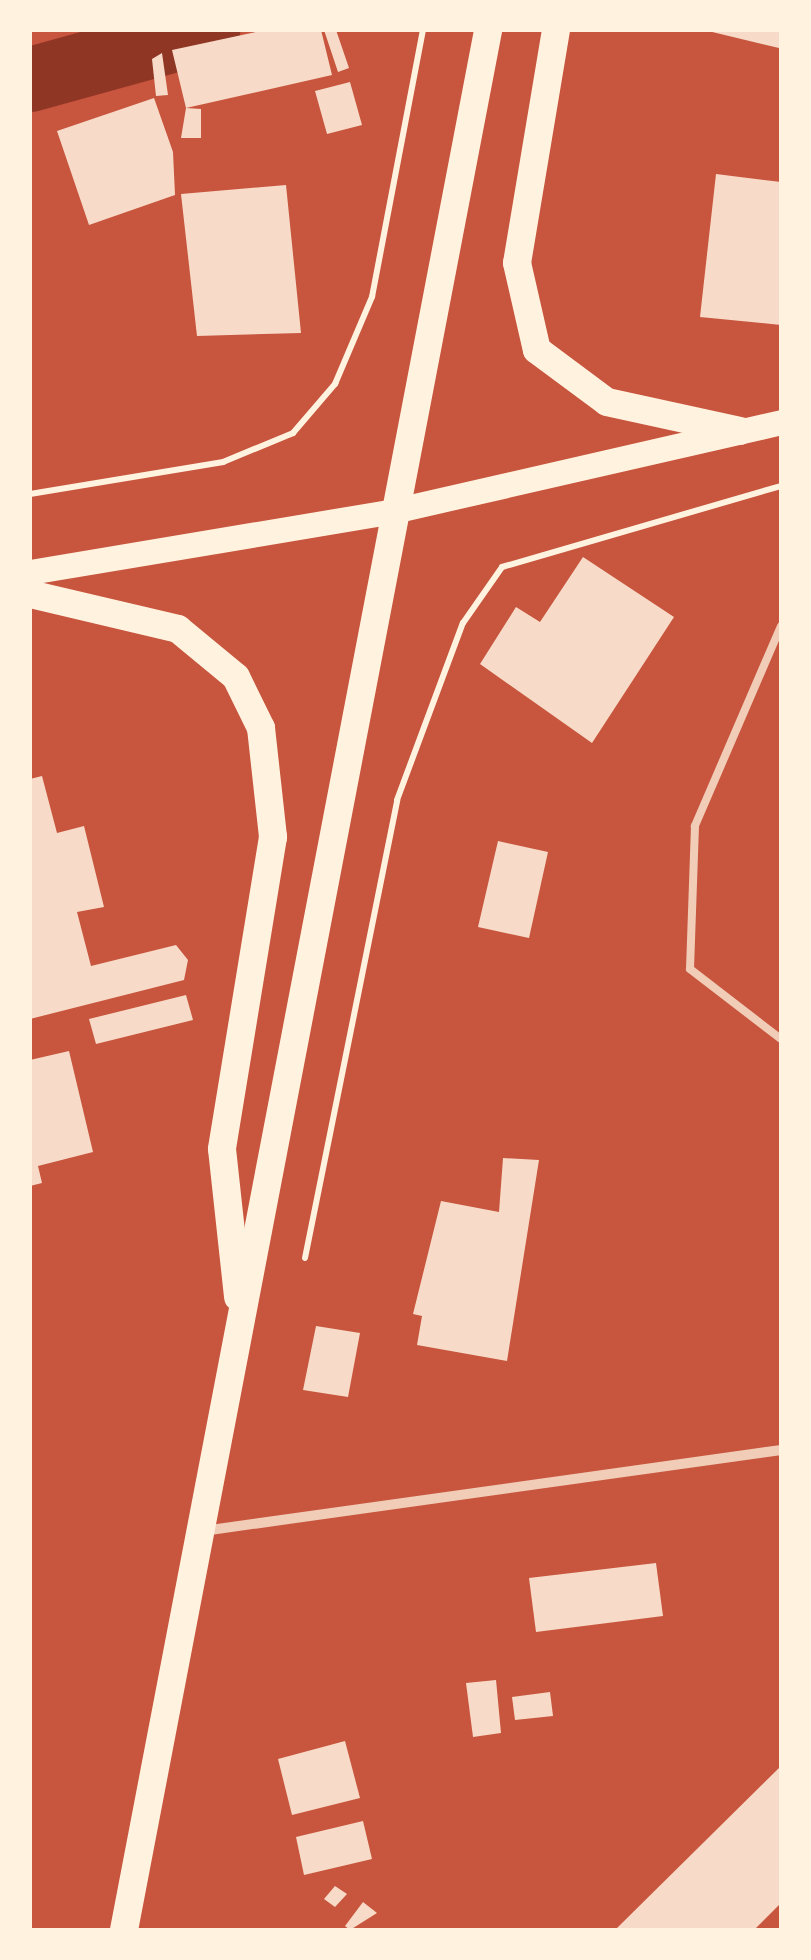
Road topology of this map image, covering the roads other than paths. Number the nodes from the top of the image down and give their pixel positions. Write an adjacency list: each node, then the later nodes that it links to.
1 (488, 30): 5 (highway)
2 (556, 30): 4 (highway)
3 (781, 422): 4 (main road)
4 (740, 431): 5 (main road)
5 (393, 512): 6 (main road); 10 (highway)
6 (30, 572)
7 (30, 594): 10 (highway)
8 (781, 626): 9 (lane)
9 (781, 1039)
10 (242, 1328): 12 (highway)
11 (781, 1450): 12 (street)
12 (203, 1531): 13 (highway)
13 (124, 1930)

